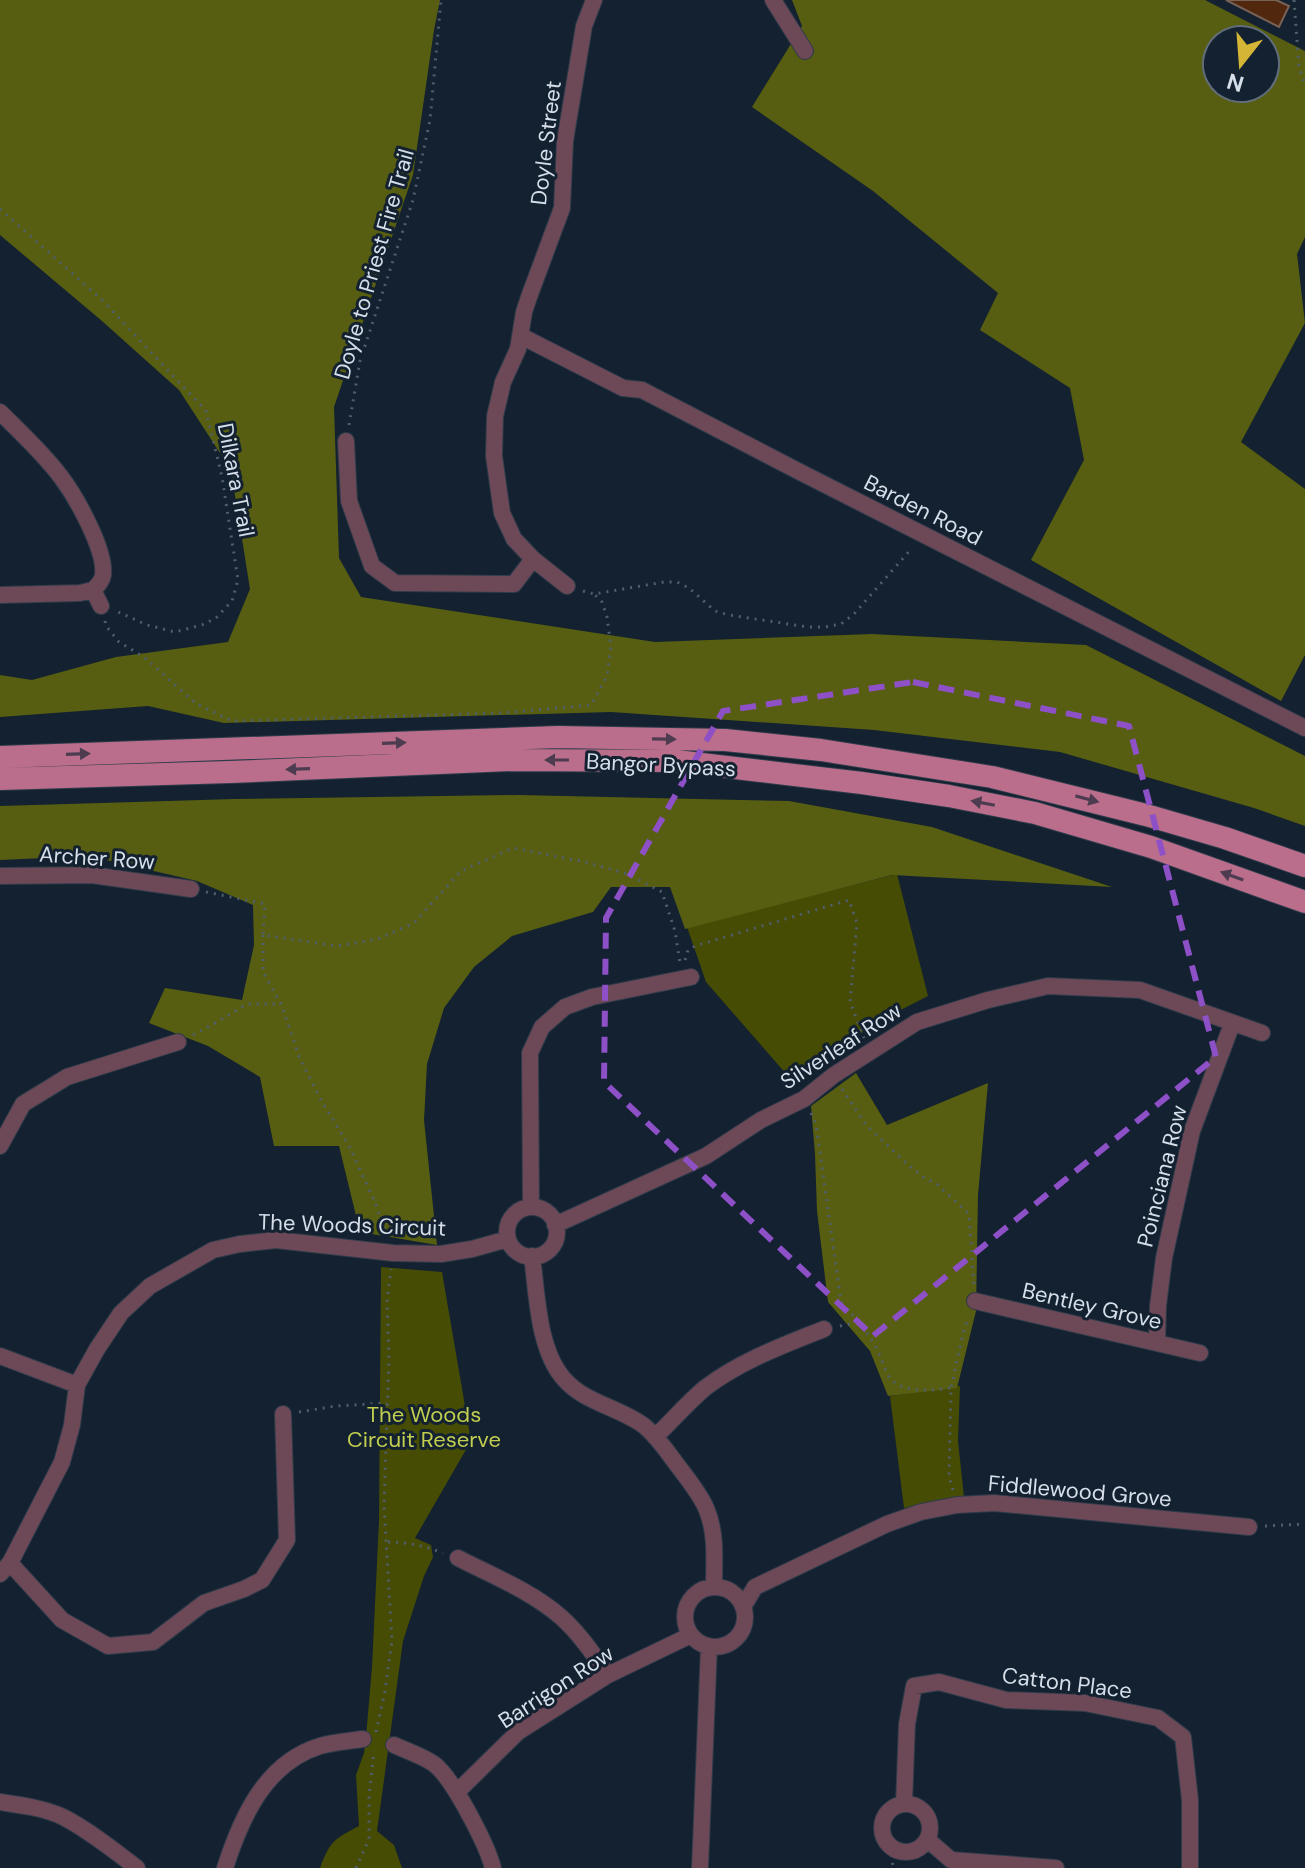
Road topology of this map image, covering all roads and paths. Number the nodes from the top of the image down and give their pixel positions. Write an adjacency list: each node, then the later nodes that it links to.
1 (441, 0): 10 (path, Doyle to Priest Fire Trail)
2 (594, 0): 8 (street, Doyle Street)
3 (773, 0): 5 (street)
4 (1294, 0): 6 (path)
5 (805, 51)
6 (1305, 85)
7 (0, 209): 17 (path, Dilkara Trail)
8 (521, 336): 12 (street, Doyle Street); 18 (street, Barden Road)
9 (0, 412): 14 (street)
10 (346, 441): 12 (street)
11 (913, 547): 15 (path)
12 (533, 559): 13 (street, Doyle Street)
13 (567, 586): 15 (path)
14 (93, 590): 16 (street); 17 (street)
15 (594, 594): 17 (path)
16 (0, 595)
17 (101, 606)
18 (1305, 728)
19 (0, 757): 21 (main road, Bangor Bypass, one-way to 21)
20 (0, 779): 24 (main road, Bangor Bypass, one-way to 20)
21 (1305, 866)
22 (0, 876): 23 (street, Archer Row)
23 (191, 889): 25 (path)
24 (1305, 902)
25 (263, 935): 26 (path); 27 (path)
26 (686, 978): 31 (path); 35 (street)
27 (281, 1004): 30 (path); 38 (path)
28 (1232, 1024): 29 (street, Silverleaf Row); 31 (street, Silverleaf Row); 43 (street, Poinciana Row)
29 (1262, 1033)
30 (178, 1042): 34 (street)
31 (869, 1053): 32 (street, Silverleaf Row)
32 (834, 1075): 33 (street, Silverleaf Row); 40 (path)
33 (804, 1099): 36 (street, Silverleaf Row); 41 (path)
34 (0, 1146)
35 (531, 1207): 36 (street); 37 (street)
36 (555, 1225): 39 (street)
37 (508, 1239): 38 (street, The Woods Circuit); 39 (street)
38 (393, 1253): 46 (street, The Woods Circuit); 48 (path)
39 (532, 1256): 50 (street)
40 (975, 1301): 43 (street, Bentley Grove); 47 (path)
41 (860, 1322): 42 (path); 47 (path)
42 (824, 1329): 50 (street)
43 (1157, 1343): 44 (street, Bentley Grove)
44 (1200, 1353)
45 (0, 1356): 46 (street)
46 (77, 1385): 56 (street, The Woods Circuit)
47 (951, 1388): 51 (path)
48 (387, 1403): 49 (path); 54 (path)
49 (283, 1414): 56 (street)
50 (655, 1437): 57 (street)
51 (957, 1505): 53 (street, Fiddlewood Grove); 58 (street, Fiddlewood Grove)
52 (1305, 1524): 53 (path)
53 (1249, 1527)
54 (387, 1542): 55 (path); 71 (path)
55 (458, 1558): 61 (street)
56 (5, 1568)
57 (714, 1587): 58 (street); 59 (street)
58 (743, 1607): 60 (street)
59 (691, 1635): 60 (street); 61 (street, Barrigon Row)
60 (709, 1646): 73 (street)
61 (608, 1675): 64 (street, Barrigon Row)
62 (363, 1739): 70 (street)
63 (394, 1745): 64 (street)
64 (457, 1792): 72 (street)
65 (0, 1802): 69 (street)
66 (904, 1804): 67 (street); 68 (street); 76 (street, Catton Place)
67 (928, 1840): 68 (street); 75 (street)
68 (891, 1847): 74 (path)
69 (137, 1868)
70 (225, 1868)
71 (356, 1868)
72 (493, 1868)
73 (700, 1868)
74 (893, 1868)
75 (1056, 1868)
76 (1190, 1868)

